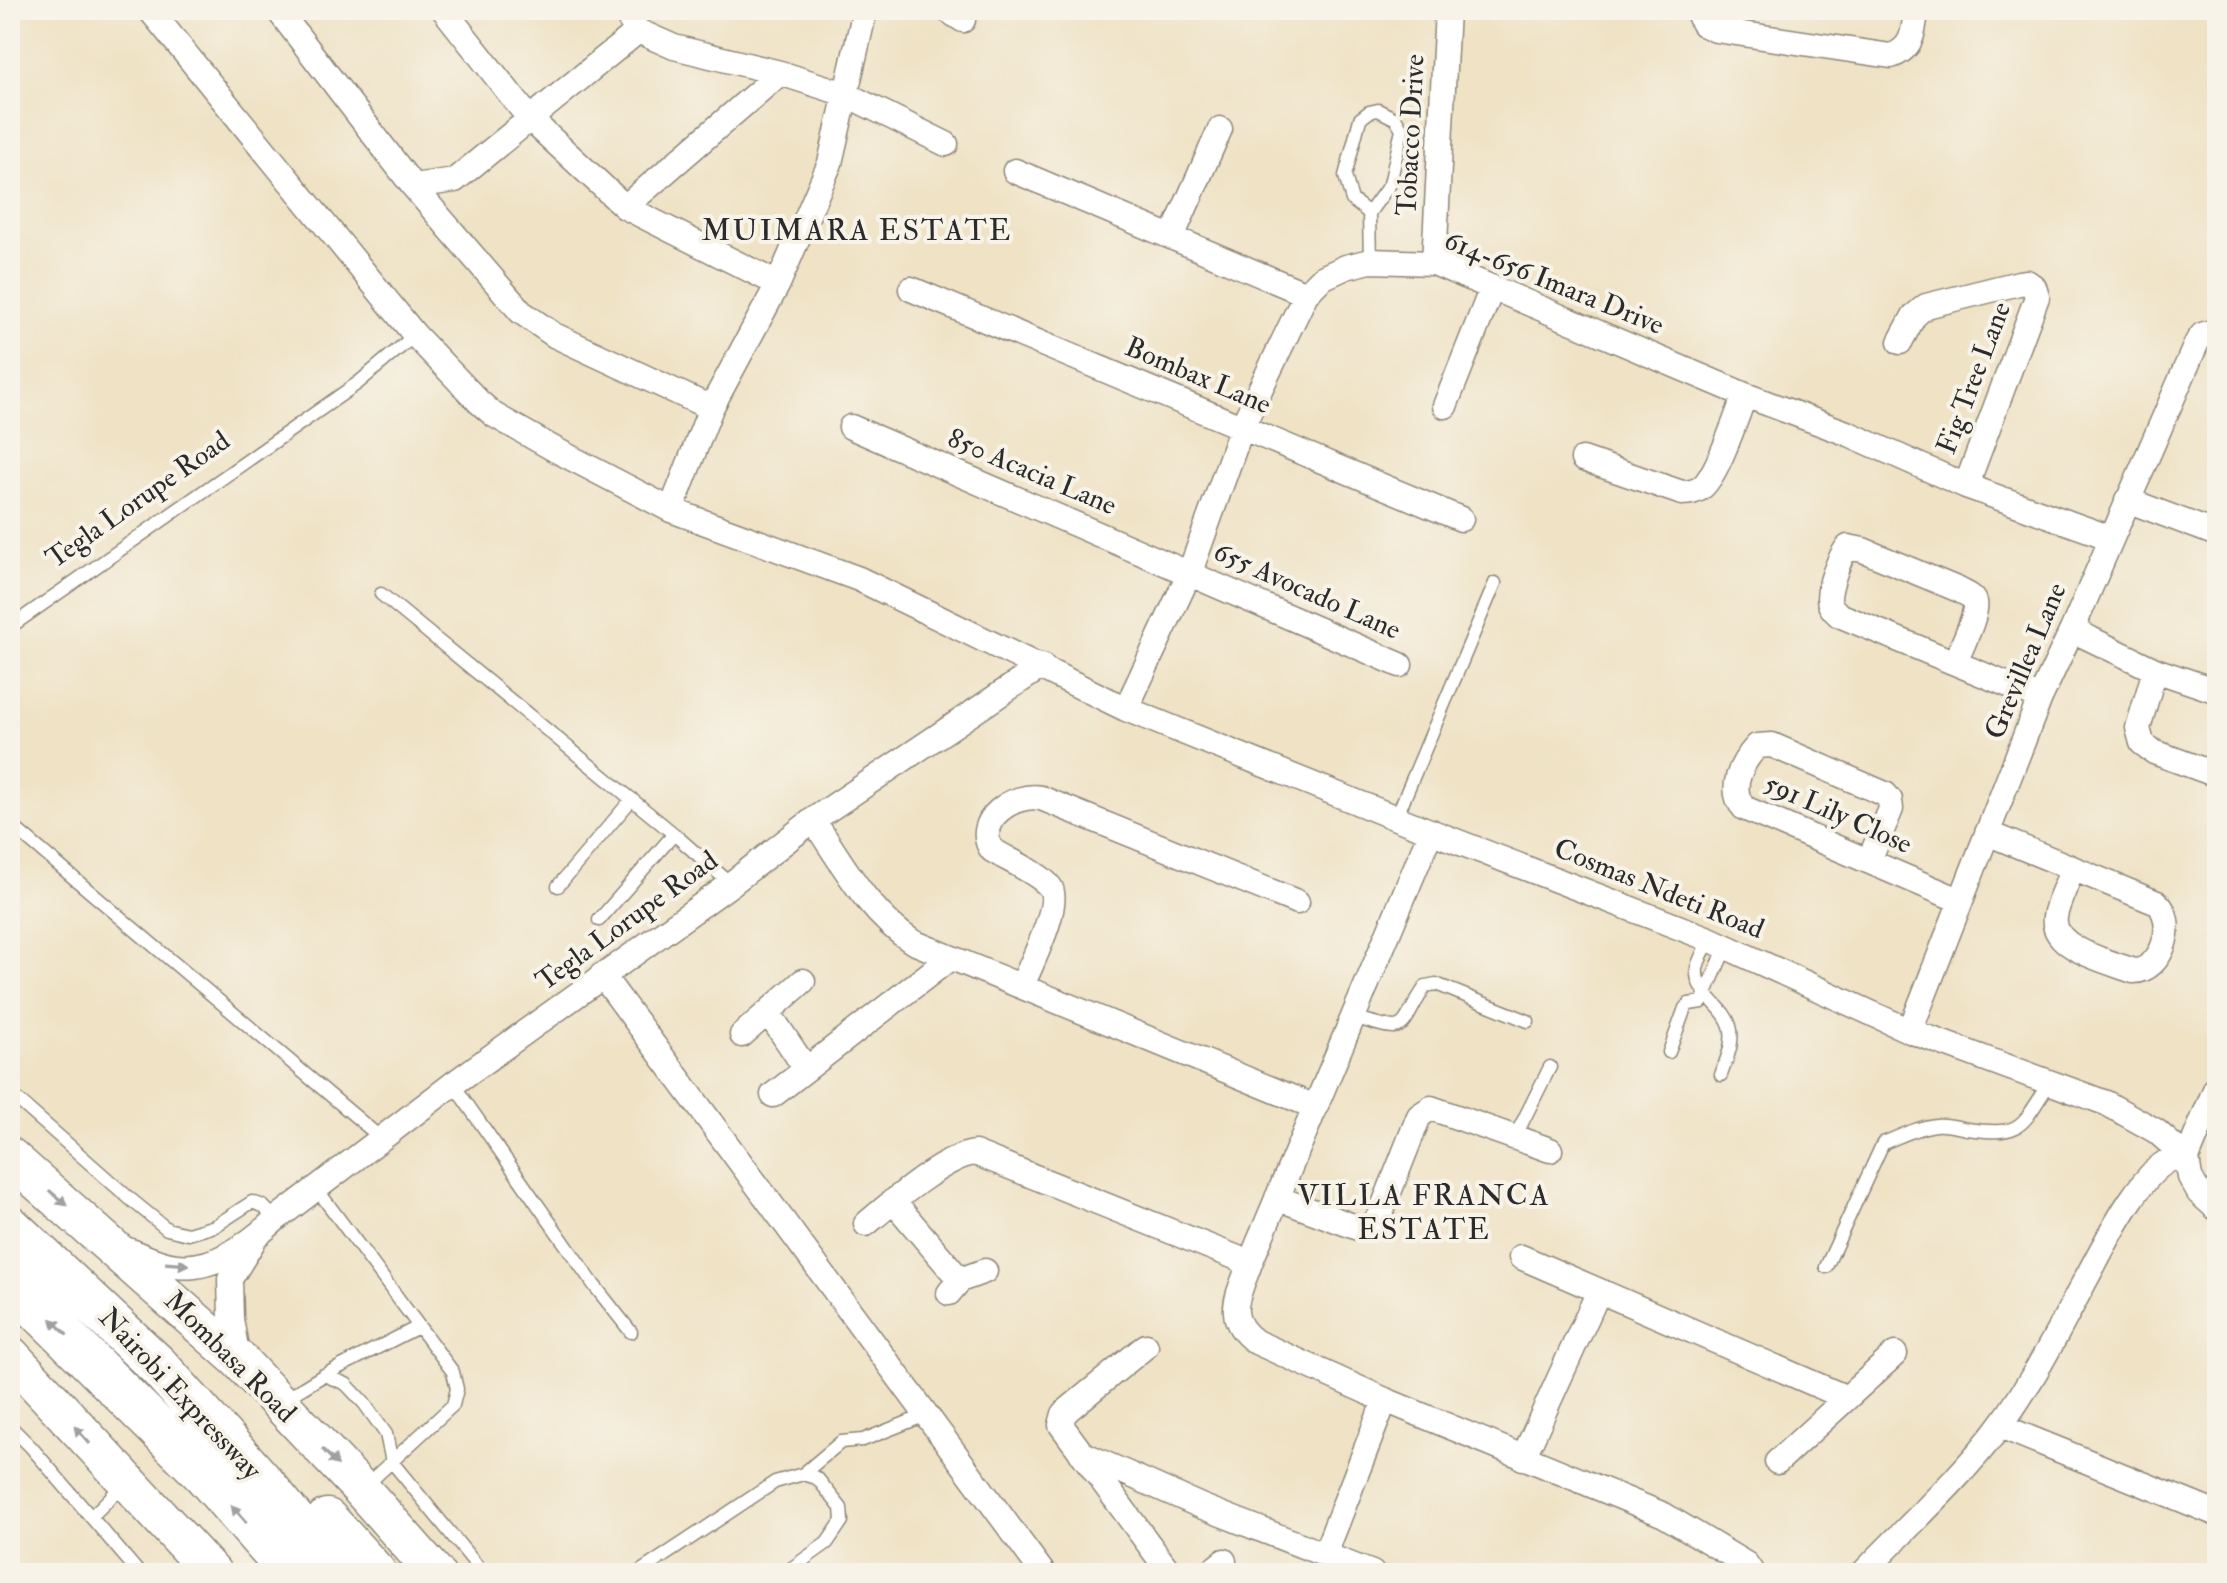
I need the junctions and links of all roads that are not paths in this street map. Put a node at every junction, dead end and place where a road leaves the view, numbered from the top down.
1 (150, 10) edge
2 (278, 10) edge
3 (444, 10) edge
4 (623, 10) edge
5 (865, 10) edge
6 (1447, 10) edge
7 (1697, 10) edge
8 (1916, 10) edge
9 (638, 31) junction
10 (780, 73) junction
11 (845, 94) junction
12 (529, 118) junction
13 (1220, 129) dead end
14 (946, 144) dead end
15 (1015, 171) dead end
16 (413, 186) junction
17 (625, 207) junction
18 (1369, 213) junction
19 (1172, 237) junction
20 (1370, 261) junction
21 (1434, 263) junction
22 (778, 284) junction
23 (1492, 288) junction
24 (911, 289) dead end
25 (1306, 294) junction
26 (2217, 330) edge
27 (415, 335) junction
28 (1905, 335) dead end
29 (1745, 395) junction
30 (1445, 406) dead end
31 (711, 408) junction
32 (851, 427) dead end
33 (1242, 427) junction
34 (1583, 459) dead end
35 (1966, 486) junction
36 (2127, 500) junction
37 (671, 510) junction
38 (1461, 519) dead end
39 (2217, 534) edge
40 (2111, 538) junction
41 (1190, 572) junction
42 (1495, 583) dead end
43 (381, 594) dead end
44 (10, 627) edge
45 (2072, 630) junction
46 (1955, 663) junction
47 (1400, 665) dead end
48 (1042, 666) junction
49 (2155, 670) junction
50 (2217, 691) edge
51 (2040, 698) junction
52 (1126, 709) junction
53 (2217, 775) edge
54 (632, 799) junction
55 (1396, 818) junction
56 (813, 820) junction
57 (10, 824) edge
58 (1431, 831) junction
59 (1987, 833) junction
60 (674, 834) junction
61 (1869, 861) junction
62 (2072, 870) junction
63 (731, 884) junction
64 (558, 886) dead end
65 (1959, 900) junction
66 (1297, 902) dead end
67 (599, 920) dead end
68 (1718, 943) junction
69 (950, 958) junction
70 (602, 975) junction
71 (803, 981) dead end
72 (1022, 986) junction
73 (1706, 995) junction
74 (768, 1012) junction
75 (1354, 1017) junction
76 (1528, 1021) dead end
77 (1910, 1031) junction
78 (742, 1035) dead end
79 (1669, 1052) dead end
80 (1550, 1067) dead end
81 (806, 1069) junction
82 (1721, 1075) dead end
83 (453, 1084) junction
84 (2049, 1084) junction
85 (2217, 1085) edge
86 (10, 1093) edge
87 (773, 1095) dead end
88 (1315, 1107) junction
89 (1515, 1137) junction
90 (382, 1139) junction
91 (1550, 1150) dead end
92 (10, 1157) edge
93 (2187, 1158) junction
94 (316, 1188) junction
95 (1277, 1198) junction
96 (893, 1201) junction
97 (2217, 1209) edge
98 (276, 1219) junction
99 (866, 1224) dead end
100 (10, 1227) edge
101 (257, 1236) junction
102 (105, 1239) junction
103 (1521, 1257) dead end
104 (1250, 1263) junction
105 (1826, 1267) dead end
106 (985, 1271) dead end
107 (10, 1282) edge
108 (1599, 1291) junction
109 (418, 1327) junction
110 (631, 1332) dead end
111 (1146, 1346) dead end
112 (1895, 1354) dead end
113 (10, 1355) edge
114 (238, 1359) junction
115 (158, 1366) junction
116 (324, 1375) junction
117 (1847, 1398) junction
118 (1385, 1400) junction
119 (278, 1403) junction
120 (926, 1415) junction
121 (10, 1426) edge
122 (2000, 1426) junction
123 (1081, 1453) junction
124 (1523, 1458) junction
125 (392, 1462) junction
126 (1777, 1462) dead end
127 (803, 1474) junction
128 (126, 1482) junction
129 (361, 1489) junction
130 (2217, 1514) edge
131 (91, 1517) junction
132 (1325, 1554) junction
133 (139, 1573) edge
134 (212, 1573) edge
135 (291, 1573) edge
136 (337, 1573) edge
137 (375, 1573) edge
138 (435, 1573) edge
139 (483, 1573) edge
140 (638, 1573) edge
141 (785, 1573) edge
142 (1043, 1573) edge
143 (1170, 1573) edge
144 (1372, 1573) edge
145 (1752, 1573) edge
146 (1863, 1573) edge

1 - 27 street, Cosmas Ndeti Road
2 - 16 street
3 - 12 street
4 - 9 street
5 - 11 street
6 - 21 street, Tobacco Drive
7 - 8 street
9 - 10 street
9 - 12 street
10 - 11 street
10 - 17 street
11 - 14 street
11 - 22 street
12 - 16 street
12 - 17 street
13 - 19 street
15 - 19 street
16 - 31 street
17 - 22 street
18 - 18 lane
18 - 20 lane
19 - 25 street
20 - 21 street, 614-656 Imara Drive
20 - 25 street, 614-656 Imara Drive
21 - 23 street, 614-656 Imara Drive
22 - 31 street
23 - 29 street, 614-656 Imara Drive
23 - 30 street
24 - 33 street, Bombax Lane
25 - 33 street, 614-656 Imara Drive
26 - 36 street, Grevillea Lane
27 - 37 street, Cosmas Ndeti Road
27 - 44 lane, Tegla Lorupe Road
28 - 35 street, Fig Tree Lane
29 - 34 street
29 - 35 street, 614-656 Imara Drive
31 - 37 street
32 - 41 street, 850 Acacia Lane
33 - 38 street, Bombax Lane
33 - 41 street, 614-656 Imara Drive
35 - 40 street, 614-656 Imara Drive
36 - 39 street
36 - 40 street, Grevillea Lane
37 - 48 street, Cosmas Ndeti Road
40 - 45 street, Grevillea Lane
41 - 47 street, 655 Avocado Lane
41 - 52 street, 614-656 Imara Drive
42 - 55 lane
43 - 54 lane
45 - 49 street
45 - 51 street, Grevillea Lane
46 - 46 street
46 - 51 street
48 - 52 street, Cosmas Ndeti Road
48 - 56 street, Tegla Lorupe Road
49 - 50 street
49 - 53 street
51 - 59 street, Grevillea Lane
52 - 55 street, Cosmas Ndeti Road
54 - 60 lane
54 - 64 lane
55 - 58 street, Cosmas Ndeti Road
56 - 63 street, Tegla Lorupe Road
56 - 69 street
57 - 90 lane
58 - 68 street, Cosmas Ndeti Road
58 - 75 street
59 - 62 street
59 - 65 street, Grevillea Lane
60 - 63 lane
60 - 67 lane
61 - 61 street, 591 Lily Close
61 - 65 street, 591 Lily Close
62 - 62 street
63 - 70 street, Tegla Lorupe Road
65 - 77 street, Grevillea Lane
66 - 72 street
68 - 73 lane
68 - 73 lane
68 - 77 street, Cosmas Ndeti Road
69 - 72 street
69 - 81 street
70 - 83 street, Tegla Lorupe Road
70 - 120 street
71 - 74 street
72 - 88 street
73 - 79 lane
73 - 82 lane
74 - 78 street
74 - 81 street
75 - 76 lane
75 - 88 street
77 - 84 street, Cosmas Ndeti Road
80 - 89 lane
81 - 87 street
83 - 90 street, Tegla Lorupe Road
83 - 110 lane
84 - 93 street, Cosmas Ndeti Road
84 - 105 lane
85 - 93 street
86 - 98 lane
88 - 95 street
89 - 91 street
89 - 95 street
90 - 94 street, Tegla Lorupe Road
92 -> 102 highway, Mombasa Road
93 - 97 street, Cosmas Ndeti Road
93 - 122 street
94 - 98 street, Tegla Lorupe Road
94 - 109 lane
95 - 104 street
96 - 99 street
96 - 104 street
96 - 106 street
98 - 101 street, Tegla Lorupe Road
100 - 115 highway, Nairobi Expressway
102 -> 101 street, Tegla Lorupe Road
101 - 114 street, Tegla Lorupe Road
102 - 114 highway, Mombasa Road
103 - 108 street
104 - 118 street
135 -> 107 highway, Nairobi Expressway
108 - 117 street
108 - 124 street
109 - 116 lane
109 - 125 lane
111 - 123 street
112 - 117 street
128 -> 113 highway
114 - 119 highway, Mombasa Road
115 - 136 highway, Nairobi Expressway
115 - 137 highway
116 - 119 lane
116 - 125 lane
117 - 126 street
118 - 124 street
118 - 132 street
119 -> 129 highway, Mombasa Road
120 - 127 lane
120 - 142 street
121 - 131 lane
122 - 130 street
122 - 146 street
123 - 132 street
123 - 143 street
124 - 145 street
125 - 129 lane
125 - 139 lane
127 - 140 lane
127 - 141 lane
128 - 131 lane
128 - 134 highway
129 - 138 highway, Mombasa Road
131 - 133 lane
132 - 144 street

